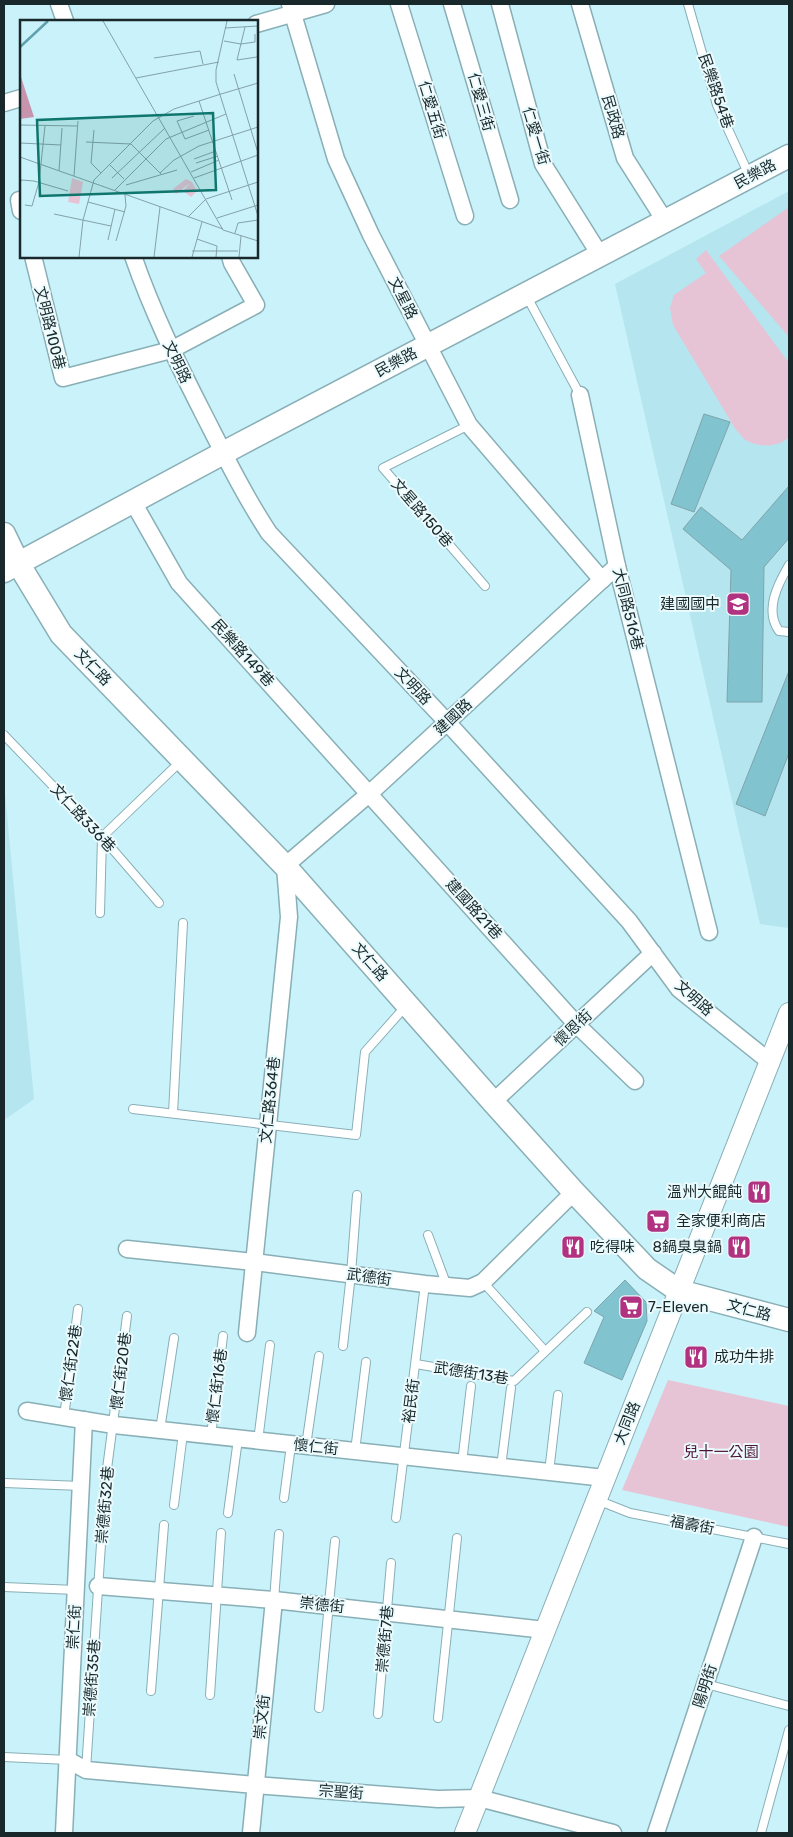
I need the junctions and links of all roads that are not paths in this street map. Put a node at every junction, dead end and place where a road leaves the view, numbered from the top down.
1 (59, 4) edge
2 (326, 4) edge
3 (399, 4) edge
4 (452, 4) edge
5 (500, 4) edge
6 (580, 4) edge
7 (688, 4) edge
8 (291, 8) edge
9 (65, 20) edge
10 (258, 23) edge
11 (20, 98) edge
12 (4, 103) edge
13 (789, 156) edge
14 (750, 176) junction
15 (510, 200) dead end
16 (465, 216) dead end
17 (665, 221) junction
18 (600, 256) junction
19 (33, 258) edge
20 (135, 258) edge
21 (231, 258) edge
22 (526, 294) junction
23 (427, 346) junction
24 (171, 350) junction
25 (580, 395) joint
26 (469, 425) junction
27 (223, 453) junction
28 (133, 502) junction
29 (4, 534) edge
30 (789, 565) edge
31 (617, 566) junction
32 (11, 567) edge
33 (602, 580) junction
34 (485, 586) dead end
35 (789, 632) edge
36 (447, 722) junction
37 (4, 735) edge
38 (183, 760) junction
39 (370, 793) junction
40 (102, 837) junction
41 (285, 866) junction
42 (159, 903) dead end
43 (100, 913) dead end
44 (183, 923) dead end
45 (709, 932) dead end
46 (654, 953) junction
47 (407, 1004) junction
48 (789, 1013) edge
49 (577, 1025) junction
50 (770, 1062) junction
51 (635, 1081) dead end
52 (493, 1102) junction
53 (133, 1109) dead end
54 (173, 1113) junction
55 (268, 1125) junction
56 (574, 1192) junction
57 (357, 1195) dead end
58 (428, 1235) dead end
59 (127, 1249) dead end
60 (254, 1262) junction
61 (352, 1274) junction
62 (483, 1282) junction
63 (425, 1284) junction
64 (447, 1286) junction
65 (680, 1291) junction
66 (78, 1309) dead end
67 (587, 1312) dead end
68 (127, 1316) dead end
69 (789, 1320) edge
70 (247, 1333) dead end
71 (223, 1336) dead end
72 (174, 1338) dead end
73 (270, 1345) dead end
74 (343, 1346) dead end
75 (545, 1351) junction
76 (319, 1356) dead end
77 (366, 1362) dead end
78 (416, 1364) junction
79 (472, 1386) dead end
80 (511, 1388) dead end
81 (558, 1395) dead end
82 (27, 1411) dead end
83 (64, 1417) junction
84 (84, 1420) junction
85 (114, 1425) junction
86 (160, 1430) junction
87 (183, 1433) junction
88 (211, 1436) junction
89 (238, 1439) junction
90 (258, 1441) junction
91 (298, 1445) junction
92 (356, 1451) junction
93 (404, 1456) junction
94 (462, 1463) junction
95 (501, 1467) junction
96 (549, 1472) junction
97 (605, 1478) junction
98 (5, 1482) edge
99 (81, 1486) junction
100 (284, 1498) dead end
101 (597, 1500) junction
102 (174, 1505) dead end
103 (228, 1513) dead end
104 (396, 1518) dead end
105 (164, 1525) dead end
106 (221, 1534) dead end
107 (279, 1534) dead end
108 (457, 1538) dead end
109 (754, 1538) junction
110 (335, 1541) dead end
111 (789, 1544) edge
112 (391, 1564) dead end
113 (85, 1583) junction
114 (4, 1587) edge
115 (159, 1591) junction
116 (217, 1595) junction
117 (274, 1600) junction
118 (329, 1606) junction
119 (387, 1612) junction
120 (449, 1620) junction
121 (545, 1630) junction
122 (706, 1684) junction
123 (151, 1692) dead end
124 (210, 1695) dead end
125 (789, 1706) edge
126 (319, 1708) dead end
127 (378, 1714) dead end
128 (438, 1718) dead end
129 (789, 1730) edge
130 (4, 1757) edge
131 (68, 1760) junction
132 (86, 1770) junction
133 (255, 1785) junction
134 (479, 1798) junction
135 (64, 1833) edge
136 (251, 1833) edge
137 (465, 1833) edge
138 (613, 1833) edge
139 (656, 1833) edge
140 (761, 1833) edge

1 - 9 street
2 - 8 street
3 - 16 street, 仁愛五街
4 - 15 street, 仁愛三街
5 - 18 street, 仁愛一街
6 - 17 street, 民政路
7 - 14 lane, 民樂路54巷
8 - 10 street
8 - 23 street, 文星路
11 - 12 street
13 - 14 main road, 民樂路
14 - 17 main road, 民樂路
17 - 18 main road, 民樂路
18 - 22 main road, 民樂路
19 - 24 street, 文明路100巷
20 - 24 street, 文明路
21 - 24 street
22 - 23 main road, 民樂路
22 - 25 lane, 大同路516巷
23 - 26 street, 文星路
23 - 27 main road, 民樂路
24 - 27 street, 文明路
25 - 31 street, 大同路516巷
26 - 33 street, 文星路
26 - 34 lane, 文星路150巷
27 - 28 main road, 民樂路
27 - 36 street, 文明路
28 - 32 main road, 民樂路
28 - 39 street, 民樂路149巷
29 - 32 main road, 文仁路
30 - 35 lane
31 - 33 street, 建國路
31 - 45 street, 大同路516巷
32 - 38 main road, 文仁路
33 - 36 street, 建國路
36 - 39 street, 建國路
36 - 46 street, 文明路
37 - 40 lane, 文仁路336巷
38 - 40 lane
38 - 41 main road, 文仁路
39 - 41 street, 建國路
39 - 49 street, 建國路21巷
40 - 42 lane, 文仁路336巷
40 - 43 lane
41 - 47 main road, 文仁路
41 - 55 street, 文仁路364巷
44 - 54 lane
46 - 49 street, 懷恩街
46 - 50 street, 文明路
47 - 52 main road, 文仁路
47 - 55 lane
48 - 50 street, 大同路
49 - 51 street, 建國路21巷
49 - 52 street, 懷恩街
50 - 65 street, 大同路
52 - 56 main road, 文仁路
53 - 54 lane
54 - 55 lane
55 - 60 street, 文仁路364巷
56 - 62 street
56 - 65 main road, 文仁路
57 - 61 lane
58 - 64 lane
59 - 60 street, 武德街
60 - 61 street, 武德街
60 - 70 street, 文仁路364巷
61 - 63 street, 武德街
61 - 74 lane
62 - 64 street, 武德街
62 - 75 lane
63 - 64 street, 武德街
63 - 78 lane, 裕民街
65 - 69 main road, 文仁路
65 - 97 street, 大同路
66 - 83 lane, 懷仁街22巷
67 - 75 lane, 武德街13巷
68 - 85 lane, 懷仁街20巷
71 - 88 lane, 懷仁街16巷
72 - 86 lane
73 - 90 lane
75 - 78 lane, 武德街13巷
76 - 91 lane
77 - 92 lane
78 - 93 lane, 裕民街
79 - 94 lane
80 - 95 lane
81 - 96 lane
82 - 83 street, 懷仁街
83 - 84 street, 懷仁街
84 - 85 street, 懷仁街
84 - 99 street, 崇仁街
85 - 86 street, 懷仁街
85 - 113 lane, 崇德街32巷
86 - 87 street, 懷仁街
87 - 88 street, 懷仁街
87 - 102 lane
88 - 89 street, 懷仁街
89 - 90 street, 懷仁街
89 - 103 lane
90 - 91 street, 懷仁街
91 - 92 street, 懷仁街
91 - 100 lane
92 - 93 street, 懷仁街
93 - 94 street, 懷仁街
93 - 104 lane, 裕民街
94 - 95 street, 懷仁街
95 - 96 street, 懷仁街
96 - 97 street, 懷仁街
97 - 101 street, 大同路
98 - 99 lane
99 - 113 street, 崇仁街
101 - 109 lane, 福壽街
101 - 121 street, 大同路
105 - 115 lane
106 - 116 lane
107 - 117 lane
108 - 120 lane
109 - 111 lane, 福壽街
109 - 122 street, 陽明街
110 - 118 lane
112 - 119 lane, 崇德街7巷
113 - 114 lane
113 - 115 street, 崇德街
113 - 131 street, 崇仁街
113 - 132 lane, 崇德街35巷
115 - 116 street, 崇德街
115 - 123 lane
116 - 117 street, 崇德街
116 - 124 lane
117 - 118 street, 崇德街
117 - 133 street, 崇文街
118 - 119 street, 崇德街
118 - 126 lane
119 - 120 street, 崇德街
119 - 127 lane, 崇德街7巷
120 - 121 street, 崇德街
120 - 128 lane
121 - 134 street, 大同路
122 - 125 lane
122 - 139 street, 陽明街
129 - 140 lane
130 - 131 lane
131 - 132 street, 宗聖街
131 - 135 street, 崇仁街
132 - 133 street, 宗聖街
133 - 134 street, 宗聖街
133 - 136 street, 崇文街
134 - 137 street, 大同路
134 - 138 street, 宗聖街

